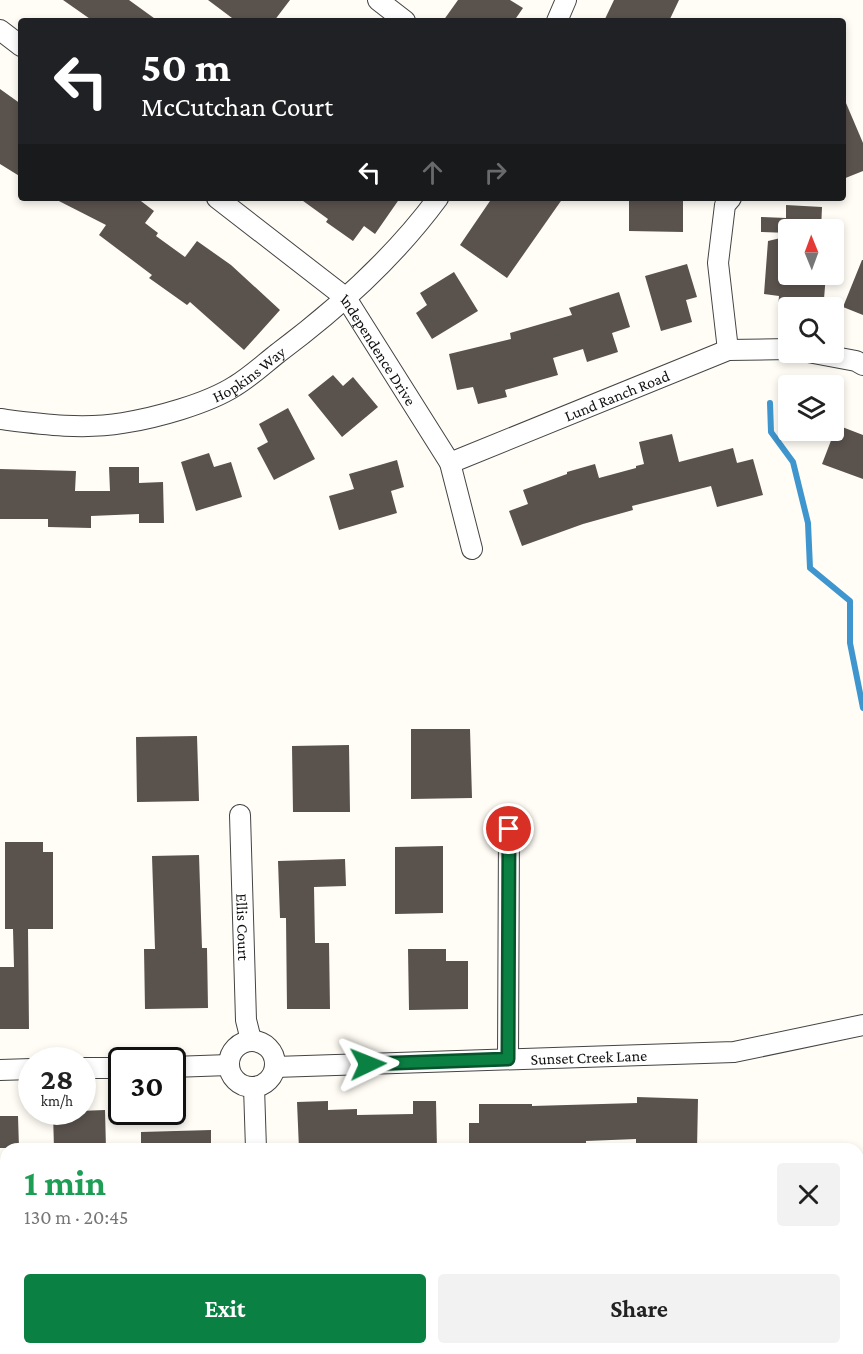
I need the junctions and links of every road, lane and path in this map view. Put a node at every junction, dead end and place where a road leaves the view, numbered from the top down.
1 (378, 0) edge
2 (566, 0) edge
3 (401, 18) edge
4 (558, 18) edge
5 (0, 30) edge
6 (18, 44) edge
7 (221, 201) edge
8 (436, 201) edge
9 (728, 201) edge
10 (346, 298) junction
11 (778, 349) edge
12 (728, 351) junction
13 (844, 359) edge
14 (863, 365) edge
15 (0, 419) edge
16 (450, 463) junction
17 (472, 549) dead end
18 (240, 815) dead end
19 (509, 829) dead end
20 (863, 1025) edge
21 (251, 1040) junction
22 (508, 1059) junction
23 (229, 1065) junction
24 (186, 1067) edge
25 (275, 1067) junction
26 (18, 1069) edge
27 (0, 1070) edge
28 (254, 1087) junction
29 (256, 1143) edge

1 - 3 street
2 - 4 street
5 - 6 street
7 - 10 street, Independence Drive
8 - 10 street, Hopkins Way
9 - 12 street
10 - 15 street, Hopkins Way
10 - 16 street, Independence Drive
11 - 12 street, Lund Ranch Road
12 - 16 street, Lund Ranch Road
13 - 14 street
16 - 17 street, Independence Drive
18 - 21 street, Ellis Court
19 - 22 street
20 - 22 street, Sunset Creek Lane
21 - 23 street
21 - 25 street
22 - 25 street, Sunset Creek Lane
23 - 24 street
23 - 28 street
25 - 28 street
26 - 27 street
28 - 29 street

